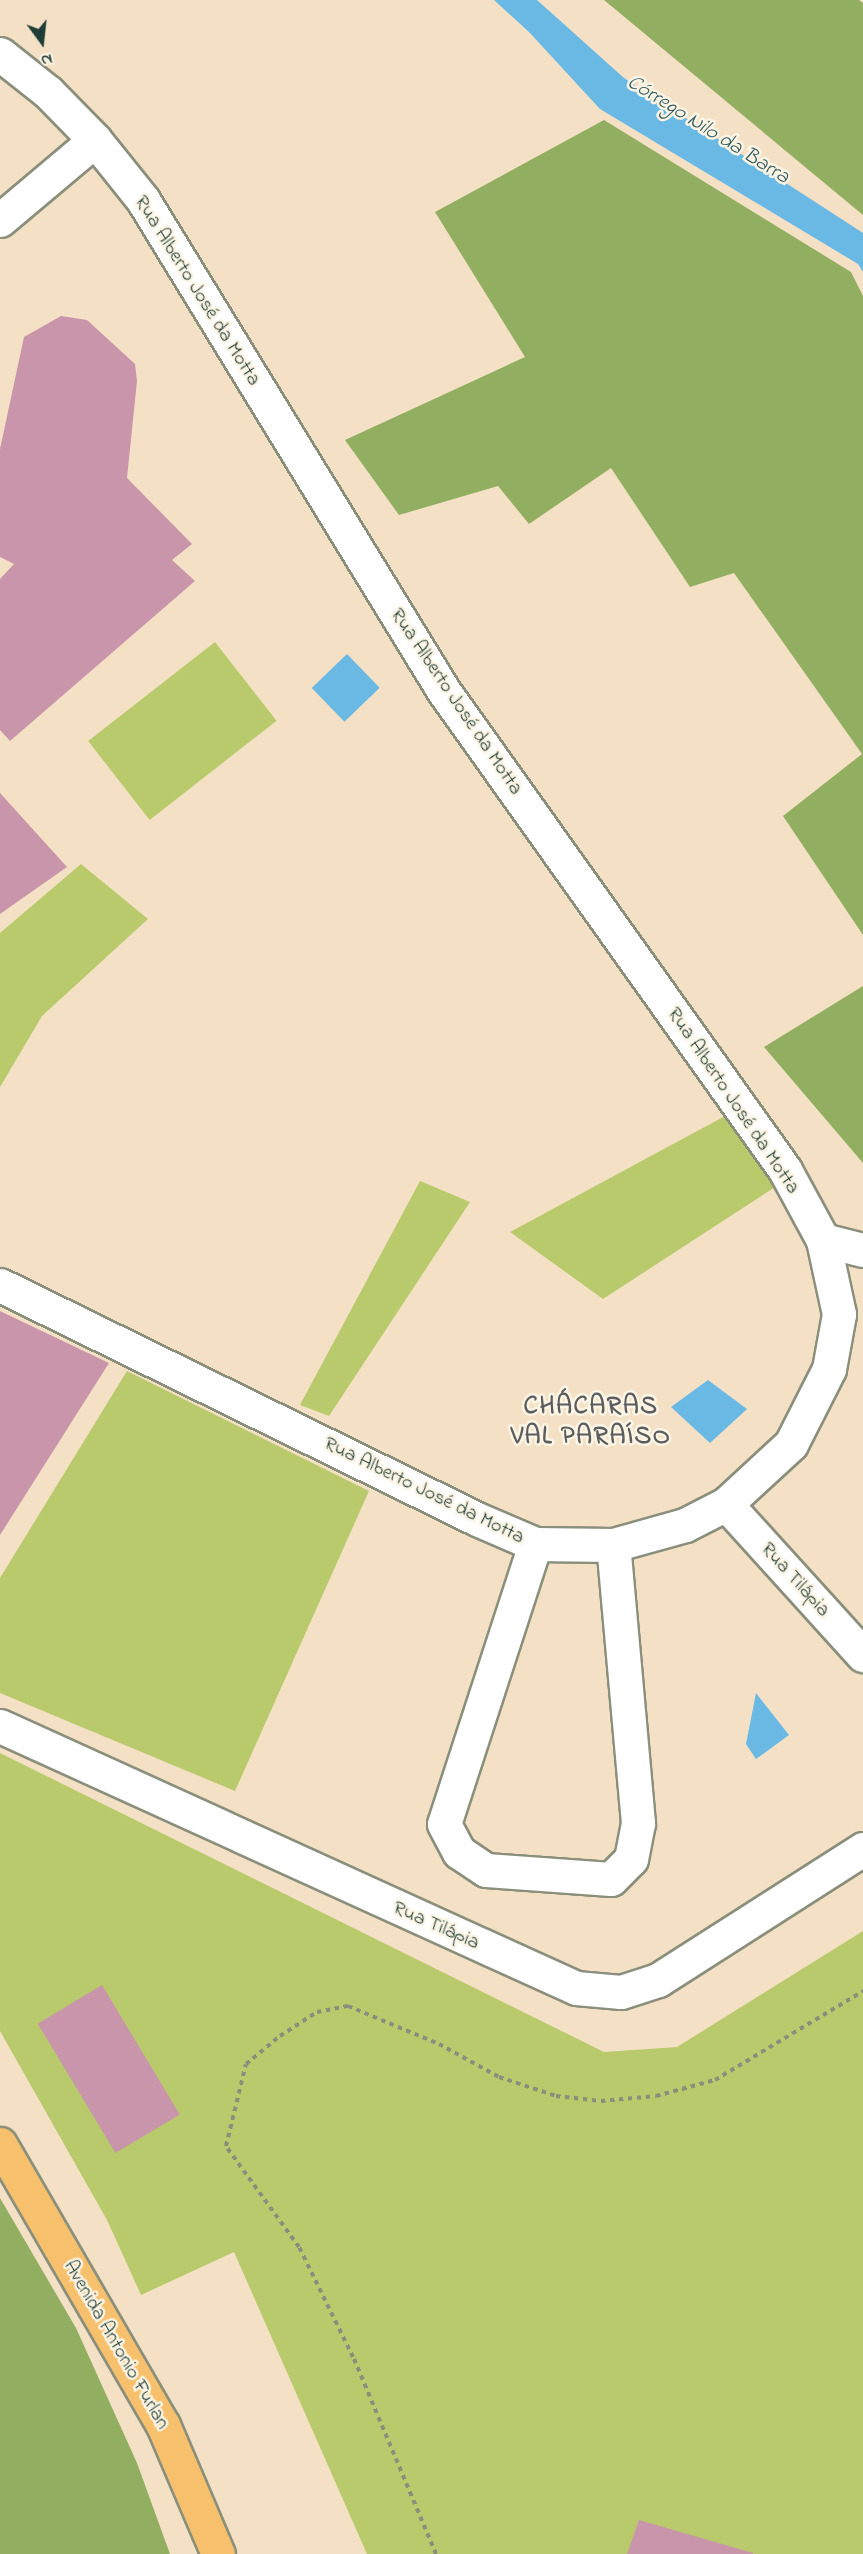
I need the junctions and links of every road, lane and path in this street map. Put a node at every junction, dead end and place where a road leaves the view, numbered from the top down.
1 (0, 54) edge
2 (94, 140) junction
3 (0, 220) edge
4 (823, 1240) junction
5 (863, 1250) edge
6 (0, 1285) edge
7 (726, 1504) junction
8 (535, 1544) junction
9 (613, 1545) junction
10 (863, 1656) edge
11 (0, 1726) edge
12 (863, 1849) edge
13 (863, 1991) edge
14 (0, 2144) edge
15 (218, 2554) edge
16 (436, 2554) edge

1 - 2 street, Rua Alberto José da Motta
2 - 3 street
2 - 4 street, Rua Alberto José da Motta
4 - 5 street
4 - 7 street, Rua Alberto José da Motta
6 - 8 street, Rua Alberto José da Motta
7 - 9 street, Rua Alberto José da Motta
7 - 10 street, Rua Tilápia
8 - 9 street, Rua Alberto José da Motta
8 - 9 street
11 - 12 street, Rua Tilápia
13 - 16 path
14 - 15 main road, Avenida Antonio Furlan

